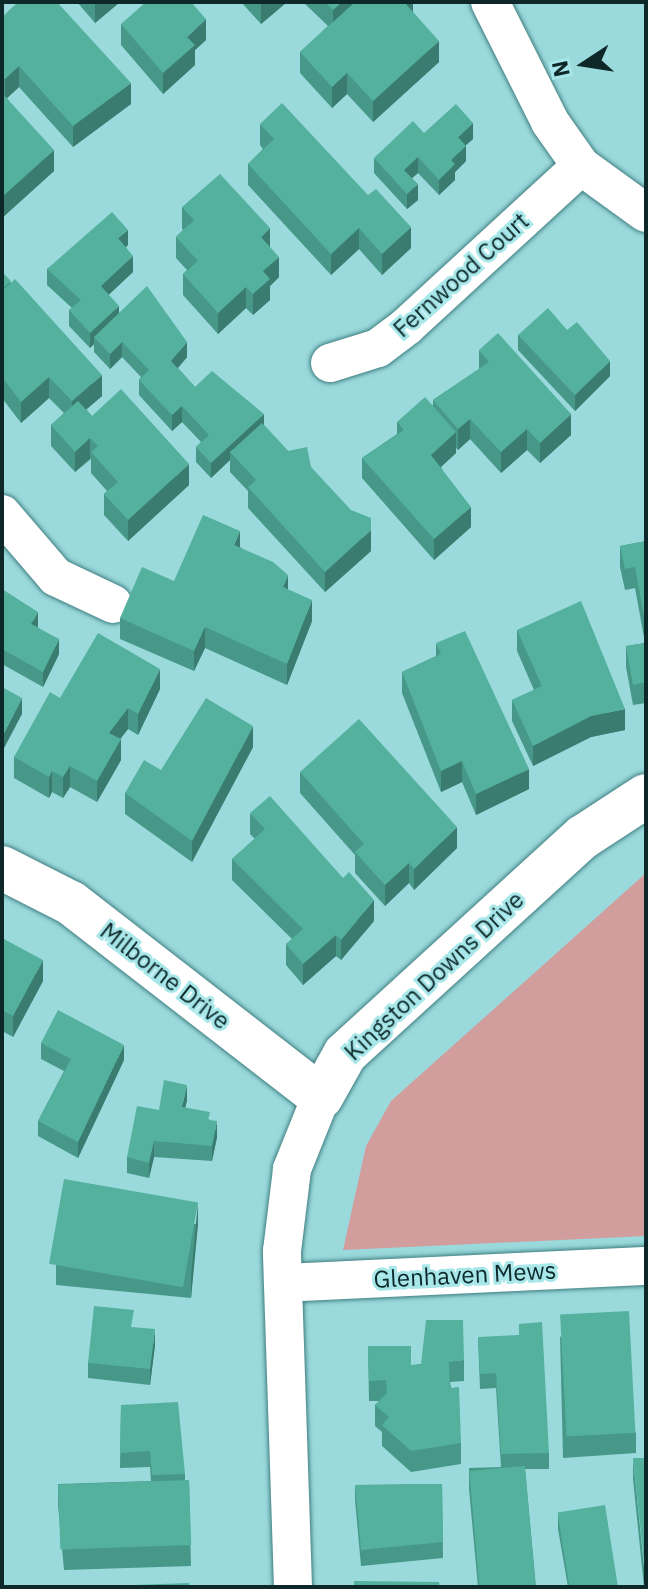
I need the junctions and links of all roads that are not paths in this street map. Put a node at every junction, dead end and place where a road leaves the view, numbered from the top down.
1 (490, 2) edge
2 (581, 166) junction
3 (646, 213) edge
4 (330, 363) dead end
5 (2, 514) edge
6 (113, 604) dead end
7 (646, 796) edge
8 (2, 868) edge
9 (321, 1097) junction
10 (646, 1266) edge
11 (283, 1283) junction
12 (293, 1587) edge

1 - 2 street
2 - 3 street
2 - 4 street, Fernwood Court
5 - 6 street
7 - 9 street, Kingston Downs Drive
8 - 9 street, Milborne Drive
9 - 11 street, Kingston Downs Drive
10 - 11 street, Glenhaven Mews
11 - 12 street, Kingston Downs Drive

